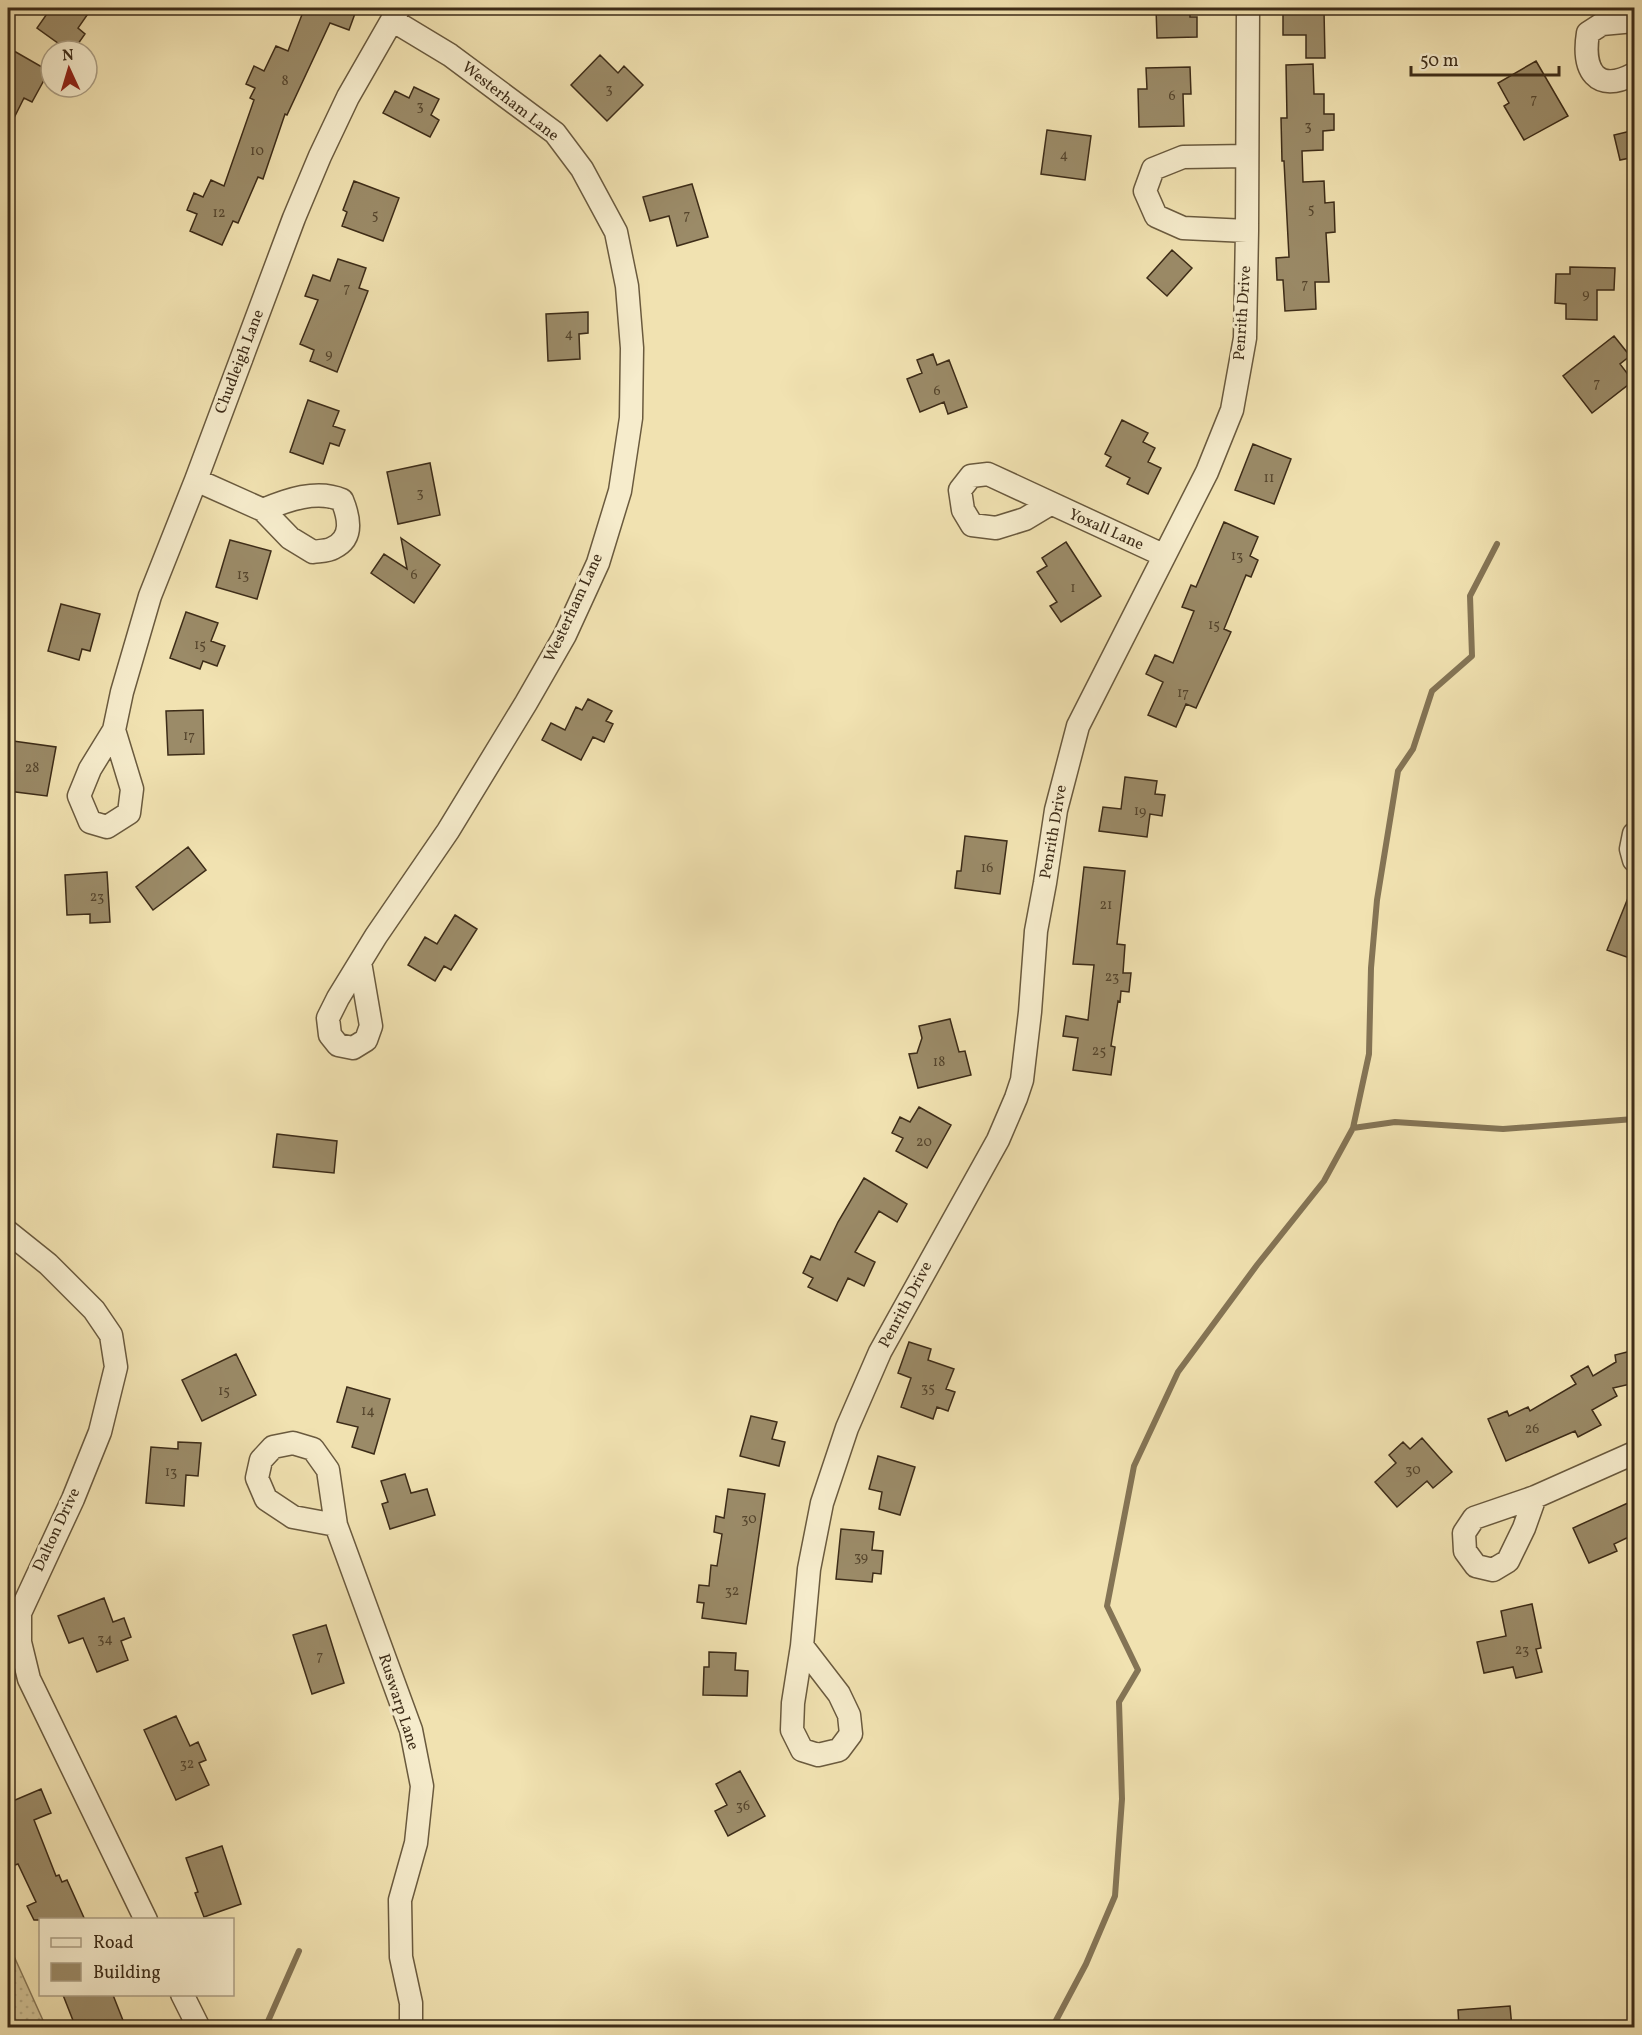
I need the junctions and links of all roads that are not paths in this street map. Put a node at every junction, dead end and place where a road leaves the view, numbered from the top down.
1 (1248, 8) edge
2 (396, 14) edge
3 (1635, 21) edge
4 (1635, 74) edge
5 (1247, 156) junction
6 (1247, 231) junction
7 (196, 480) junction
8 (1050, 504) dead end
9 (263, 510) dead end
10 (1163, 555) junction
11 (114, 730) dead end
12 (1635, 834) edge
13 (1635, 860) edge
14 (360, 962) dead end
15 (8, 1232) edge
16 (1635, 1453) edge
17 (1535, 1497) dead end
18 (336, 1525) dead end
19 (801, 1646) dead end
20 (145, 1918) edge
21 (183, 1996) edge
22 (199, 2028) edge
23 (411, 2028) edge

1 - 5 street, Penrith Drive
2 - 7 street, Chudleigh Lane
2 - 14 street, Westerham Lane
3 - 4 street
5 - 6 street, Penrith Drive
5 - 6 street
6 - 10 street, Penrith Drive
7 - 9 street
7 - 11 street, Chudleigh Lane
8 - 10 street, Yoxall Lane
10 - 19 street, Penrith Drive
12 - 13 street
15 - 20 street, Dalton Drive
16 - 17 street
18 - 23 street, Ruswarp Lane
21 - 22 street

